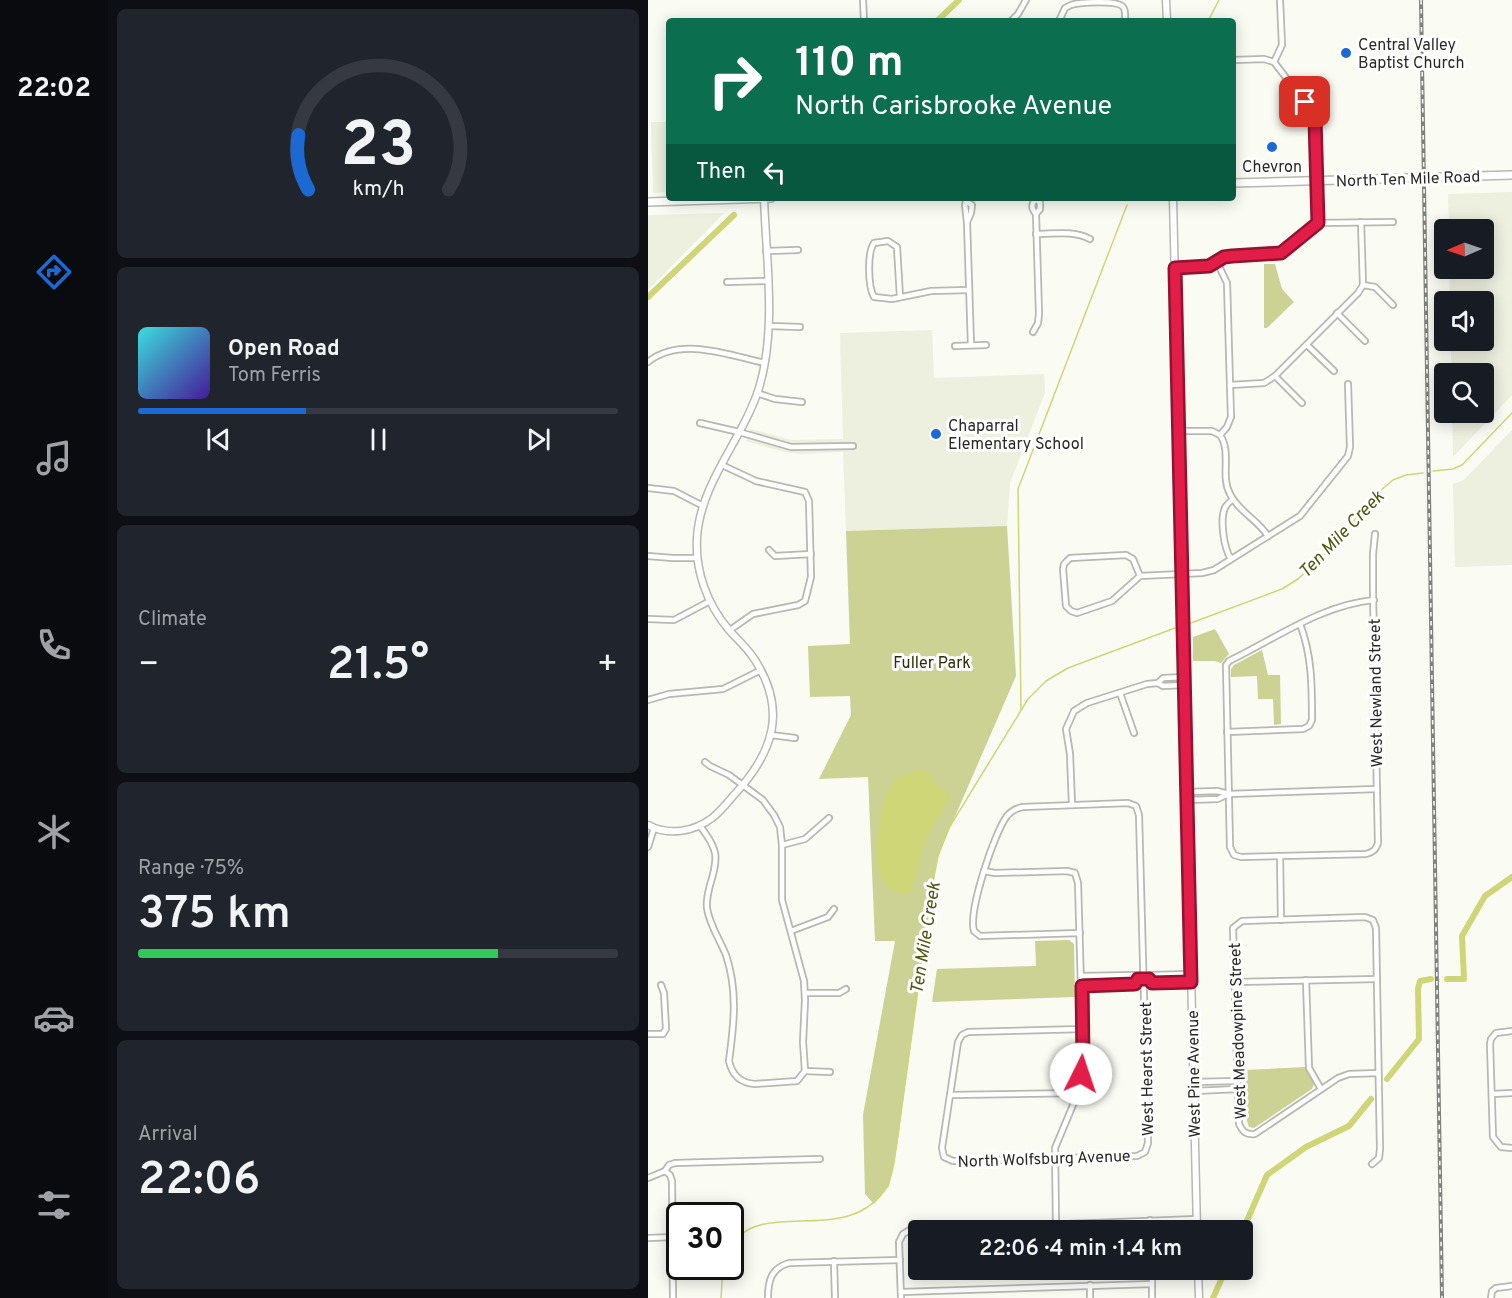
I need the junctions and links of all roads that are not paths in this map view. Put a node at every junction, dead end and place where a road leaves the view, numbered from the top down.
1 (863, 0) edge
2 (1026, 0) edge
3 (1166, 0) edge
4 (1281, 0) edge
5 (864, 18) edge
6 (1014, 18) edge
7 (1060, 18) edge
8 (1125, 18) edge
9 (1167, 18) edge
10 (1236, 60) edge
11 (1274, 62) junction
12 (1512, 175) edge
13 (1317, 180) junction
14 (1236, 183) edge
15 (668, 201) edge
16 (764, 201) edge
17 (967, 201) edge
18 (1034, 201) edge
19 (1173, 201) edge
20 (648, 202) edge
21 (1361, 222) junction
22 (1393, 222) dead end
23 (1318, 223) junction
24 (1036, 234) junction
25 (1090, 239) dead end
26 (798, 250) dead end
27 (766, 251) junction
28 (1217, 262) junction
29 (1175, 268) junction
30 (767, 281) junction
31 (727, 282) dead end
32 (1363, 285) junction
33 (969, 290) junction
34 (900, 297) junction
35 (1393, 305) dead end
36 (1337, 313) junction
37 (769, 326) junction
38 (800, 327) dead end
39 (1033, 332) dead end
40 (1365, 341) dead end
41 (971, 345) junction
42 (986, 345) dead end
43 (1307, 345) junction
44 (955, 346) dead end
45 (650, 361) edge
46 (765, 363) junction
47 (1334, 371) dead end
48 (1275, 376) junction
49 (1348, 384) dead end
50 (1230, 385) junction
51 (757, 393) junction
52 (802, 402) dead end
53 (1302, 403) dead end
54 (700, 423) dead end
55 (1178, 431) junction
56 (739, 432) junction
57 (1220, 435) junction
58 (854, 446) dead end
59 (722, 465) junction
60 (648, 488) edge
61 (1233, 499) junction
62 (703, 506) junction
63 (1375, 534) dead end
64 (1268, 536) junction
65 (769, 550) dead end
66 (811, 554) junction
67 (648, 556) edge
68 (697, 558) junction
69 (1231, 559) junction
70 (1183, 574) junction
71 (1140, 576) junction
72 (1374, 600) junction
73 (710, 601) junction
74 (648, 619) edge
75 (1300, 624) junction
76 (730, 630) junction
77 (761, 670) junction
78 (1184, 677) junction
79 (1158, 683) junction
80 (1184, 686) junction
81 (1120, 693) junction
82 (648, 700) edge
83 (1227, 732) junction
84 (1134, 733) dead end
85 (771, 735) junction
86 (795, 738) dead end
87 (705, 762) dead end
88 (743, 785) junction
89 (1377, 789) junction
90 (1186, 792) junction
91 (1229, 794) junction
92 (1187, 800) junction
93 (1072, 805) junction
94 (829, 818) dead end
95 (700, 826) junction
96 (651, 827) edge
97 (782, 845) junction
98 (648, 847) edge
99 (1280, 856) junction
100 (984, 871) junction
101 (834, 909) dead end
102 (1281, 920) junction
103 (790, 931) junction
104 (1080, 933) junction
105 (1191, 974) junction
106 (1081, 976) junction
107 (1144, 979) junction
108 (1377, 979) junction
109 (1306, 980) junction
110 (1191, 982) junction
111 (1235, 982) junction
112 (661, 985) dead end
113 (1082, 986) junction
114 (846, 989) dead end
115 (805, 993) junction
116 (1083, 1029) junction
117 (1512, 1031) edge
118 (648, 1034) edge
119 (805, 1071) junction
120 (830, 1072) dead end
121 (1378, 1073) junction
122 (1237, 1081) junction
123 (1194, 1082) junction
124 (1238, 1089) junction
125 (1322, 1089) junction
126 (1194, 1091) junction
127 (1078, 1093) junction
128 (1512, 1093) edge
129 (1492, 1094) junction
130 (950, 1095) junction
131 (1512, 1148) edge
132 (1145, 1152) joint
133 (1055, 1158) junction
134 (820, 1159) dead end
135 (1372, 1164) dead end
136 (665, 1171) junction
137 (648, 1178) edge
138 (672, 1202) edge
139 (1197, 1219) joint
140 (1056, 1220) edge
141 (1150, 1220) edge
142 (908, 1231) edge
143 (666, 1237) edge
144 (648, 1238) edge
145 (900, 1260) junction
146 (834, 1262) junction
147 (673, 1280) edge
148 (1152, 1280) edge
149 (1198, 1280) edge
150 (1152, 1284) junction
151 (1089, 1285) junction
152 (1512, 1286) edge
153 (964, 1290) junction
154 (901, 1295) edge
155 (964, 1297) edge
156 (673, 1298) edge
157 (768, 1298) edge
158 (835, 1298) edge
159 (1090, 1298) edge
160 (1152, 1298) edge
161 (1199, 1298) edge
162 (1491, 1298) edge

1 - 5 street
2 - 6 street
3 - 9 street
4 - 11 street
7 - 8 street
10 - 11 street
11 - 13 street
12 - 13 main road, North Ten Mile Road
13 - 14 main road, North Ten Mile Road
13 - 23 street
15 - 20 main road
16 - 27 street
17 - 33 street
18 - 24 street
19 - 29 street, West Pine Avenue
21 - 22 street
21 - 23 street
21 - 32 street
23 - 28 street
24 - 25 street
24 - 39 street
26 - 27 street
27 - 30 street
28 - 29 street
28 - 50 street
29 - 55 street, West Pine Avenue
30 - 31 street
30 - 37 street
32 - 35 street
32 - 36 street
33 - 34 street
33 - 41 street
34 - 34 street
36 - 40 street
36 - 43 street
37 - 38 street
37 - 46 street
41 - 42 street
41 - 44 street
43 - 47 street
43 - 48 street
45 - 46 street
46 - 51 street
48 - 50 street
48 - 53 street
49 - 64 street
50 - 57 street
51 - 52 street
51 - 56 street
54 - 56 street
55 - 57 street
55 - 70 street, West Pine Avenue
56 - 58 street
56 - 59 street
57 - 61 street
59 - 62 street
59 - 66 street
60 - 62 street
61 - 64 street
61 - 69 street
62 - 68 street
63 - 72 street, West Newland Street
64 - 69 street
65 - 66 street
66 - 76 street
67 - 68 street
68 - 73 street
69 - 70 street
70 - 71 street
70 - 78 street, West Pine Avenue
71 - 71 street
72 - 75 street
72 - 89 street, West Newland Street
73 - 74 street
73 - 76 street
75 - 83 street
75 - 83 street
76 - 77 street
77 - 82 street
77 - 85 street
78 - 79 street
78 - 80 street, West Pine Avenue
79 - 80 street
79 - 81 street
80 - 90 street, West Pine Avenue
81 - 84 street
81 - 93 street
83 - 91 street
85 - 86 street
85 - 88 street
87 - 88 street
88 - 95 street
88 - 97 street
89 - 91 street
89 - 99 street, West Newland Street
90 - 91 street
90 - 92 street, West Pine Avenue
91 - 92 street
91 - 99 street
92 - 105 street, West Pine Avenue
93 - 100 street
93 - 107 street, West Hearst Street
94 - 97 street
95 - 96 street
95 - 119 street
96 - 98 street
97 - 103 street
99 - 102 street
100 - 104 street
100 - 104 street
101 - 103 street
102 - 108 street
102 - 111 street, West Meadowpine Street
103 - 115 street
104 - 106 street
105 - 107 street
105 - 110 street, West Pine Avenue
106 - 107 street
106 - 113 street
107 - 110 street
107 - 113 street
107 - 132 street, West Hearst Street
108 - 109 street
108 - 121 street
109 - 111 street
109 - 125 street
110 - 123 street, West Pine Avenue
111 - 122 street, West Meadowpine Street
112 - 118 street
113 - 116 street
114 - 115 street
115 - 119 street
116 - 127 street
116 - 130 street
117 - 129 street
119 - 120 street
121 - 125 street
121 - 135 street
122 - 123 street
122 - 124 street, West Meadowpine Street
123 - 126 street, West Pine Avenue
124 - 125 street, West Meadowpine Street
124 - 126 street
126 - 139 street, West Pine Avenue
127 - 130 street
127 - 133 street
128 - 129 street
129 - 131 street
130 - 133 street, North Wolfsburg Avenue
132 - 133 street, North Wolfsburg Avenue
133 - 140 street
134 - 136 street
136 - 137 street
136 - 138 street
139 - 141 street
142 - 145 street
143 - 144 street
145 - 146 street
145 - 154 street
146 - 157 street
146 - 158 street
147 - 156 street
148 - 150 street
149 - 161 street
150 - 151 street
150 - 160 street
151 - 153 street
151 - 159 street
152 - 162 street
153 - 154 street
153 - 155 street

